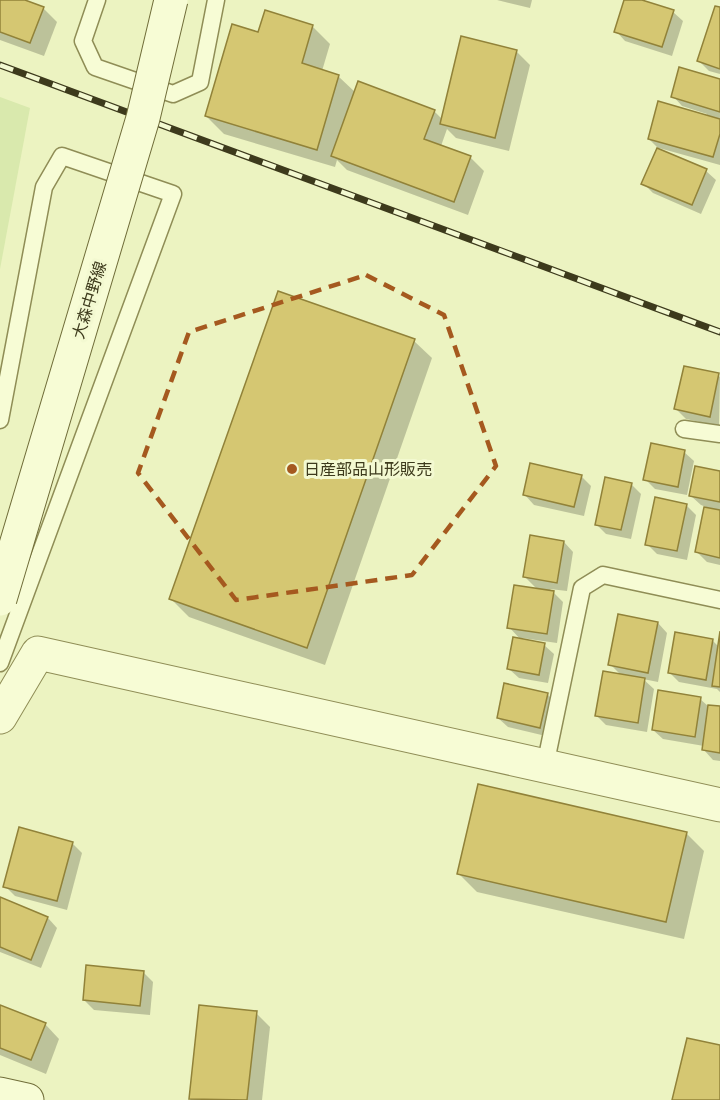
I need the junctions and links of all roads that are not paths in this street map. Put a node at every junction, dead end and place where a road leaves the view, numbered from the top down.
1 (97, 0) edge
2 (171, 0) edge
3 (216, 0) edge
4 (0, 420) edge
5 (684, 429) dead end
6 (720, 434) edge
7 (0, 599) edge
8 (720, 600) edge
9 (0, 663) edge
10 (0, 717) edge
11 (545, 766) junction
12 (720, 805) edge
13 (0, 1094) edge
14 (27, 1100) edge

1 - 3 lane
2 - 7 street, 大森中野線, bridge
4 - 9 lane
5 - 6 lane
8 - 11 lane
10 - 11 street
11 - 12 street
13 - 14 street

